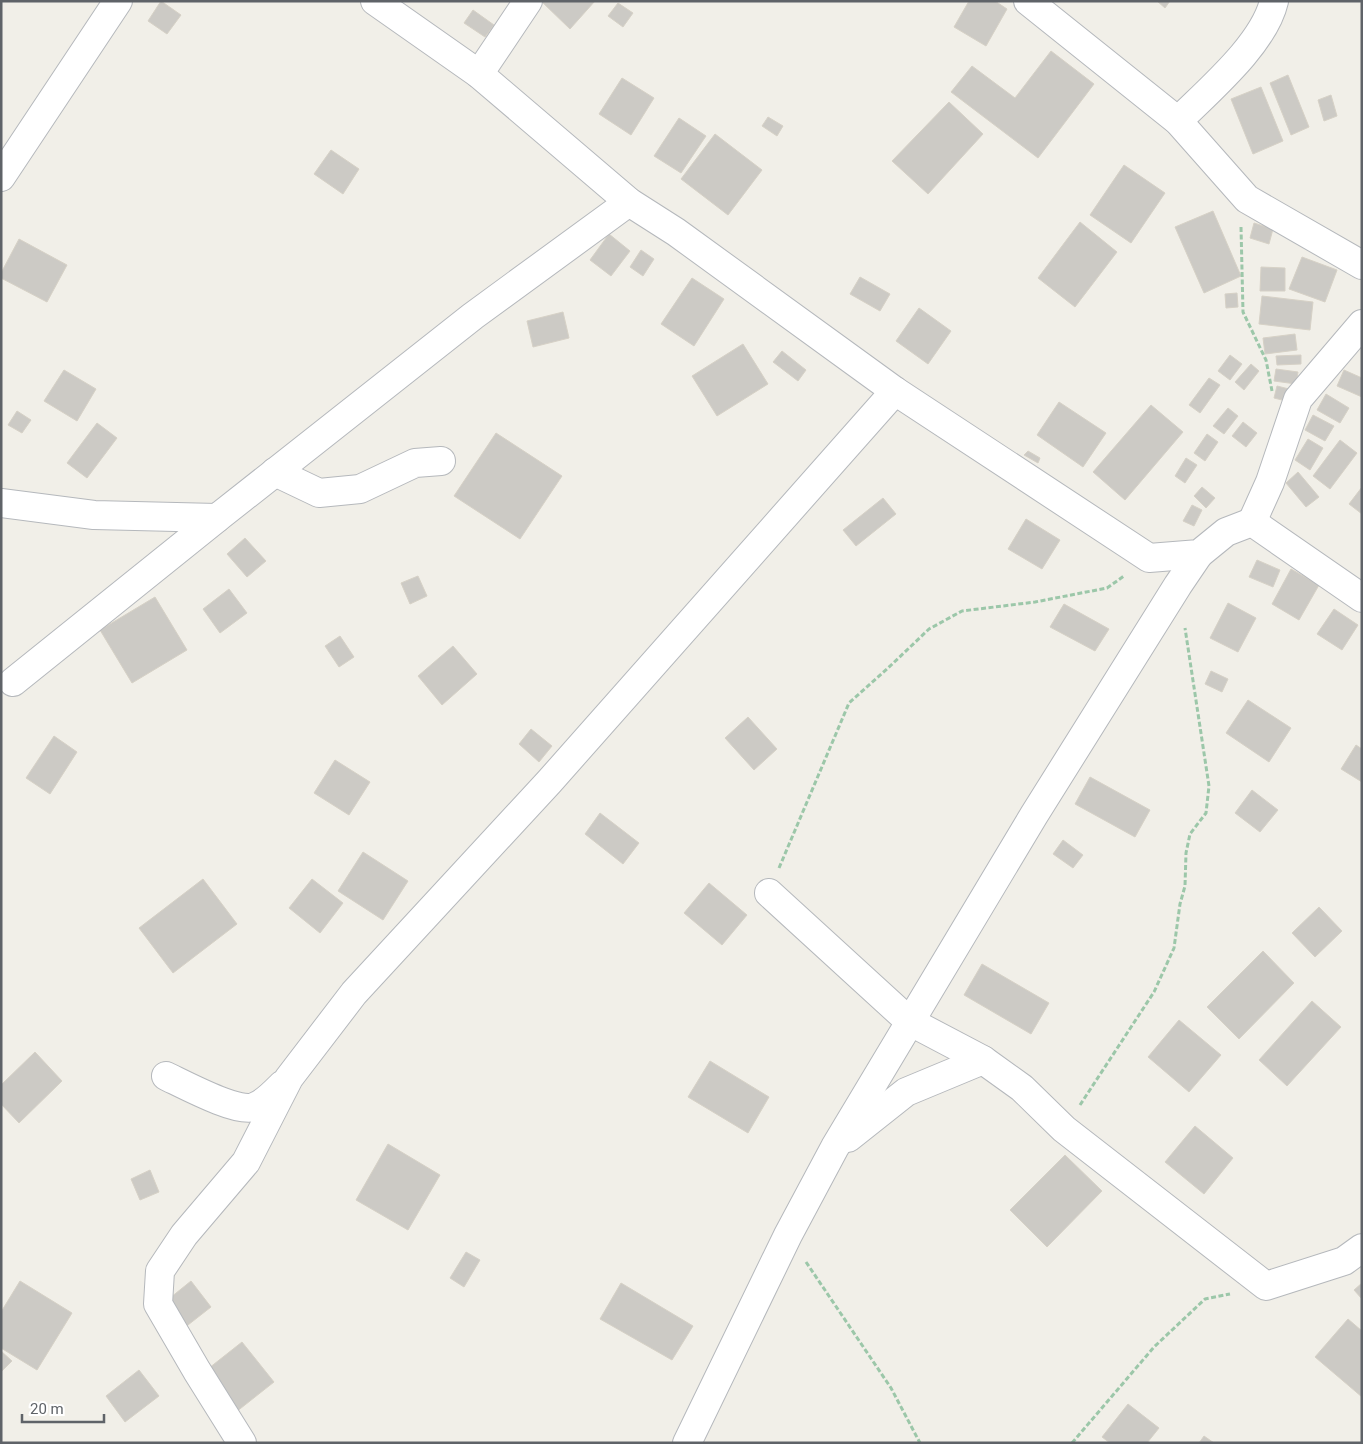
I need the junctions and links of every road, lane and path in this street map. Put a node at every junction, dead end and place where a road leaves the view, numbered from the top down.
1 (118, 1) edge
2 (375, 1) edge
3 (528, 1) edge
4 (1028, 1) edge
5 (1274, 1) edge
6 (479, 74) junction
7 (1178, 121) junction
8 (1, 176) edge
9 (628, 202) junction
10 (1239, 218) dead end
11 (1362, 265) edge
12 (1362, 324) edge
13 (895, 391) junction
14 (1274, 399) dead end
15 (442, 461) dead end
16 (275, 472) junction
17 (1, 503) edge
18 (217, 518) junction
19 (1252, 522) junction
20 (1199, 554) junction
21 (1150, 558) junction
22 (1178, 585) junction
23 (1362, 598) edge
24 (13, 682) dead end
25 (769, 893) joint
26 (909, 1021) junction
27 (983, 1060) junction
28 (166, 1076) dead end
29 (289, 1078) junction
30 (1064, 1129) junction
31 (835, 1147) junction
32 (788, 1235) junction
33 (1362, 1248) edge
34 (1266, 1286) junction
35 (242, 1443) edge
36 (687, 1443) edge
37 (920, 1443) edge
38 (1072, 1443) edge

1 - 8 street
2 - 6 street
3 - 6 street
4 - 7 street
5 - 7 street
6 - 9 street
7 - 11 street
9 - 13 street
9 - 16 street
10 - 14 path
12 - 19 street
13 - 21 street
13 - 29 street
15 - 16 street
16 - 18 street
17 - 18 street
18 - 24 street
19 - 20 street
19 - 23 street
20 - 21 street
20 - 22 street
21 - 25 path
22 - 26 street
22 - 30 path
25 - 26 street
26 - 27 street
26 - 31 street
27 - 30 street
27 - 31 street
28 - 29 street
29 - 35 street
30 - 34 street
31 - 32 street
32 - 36 street
32 - 37 path
33 - 34 street
34 - 38 path

